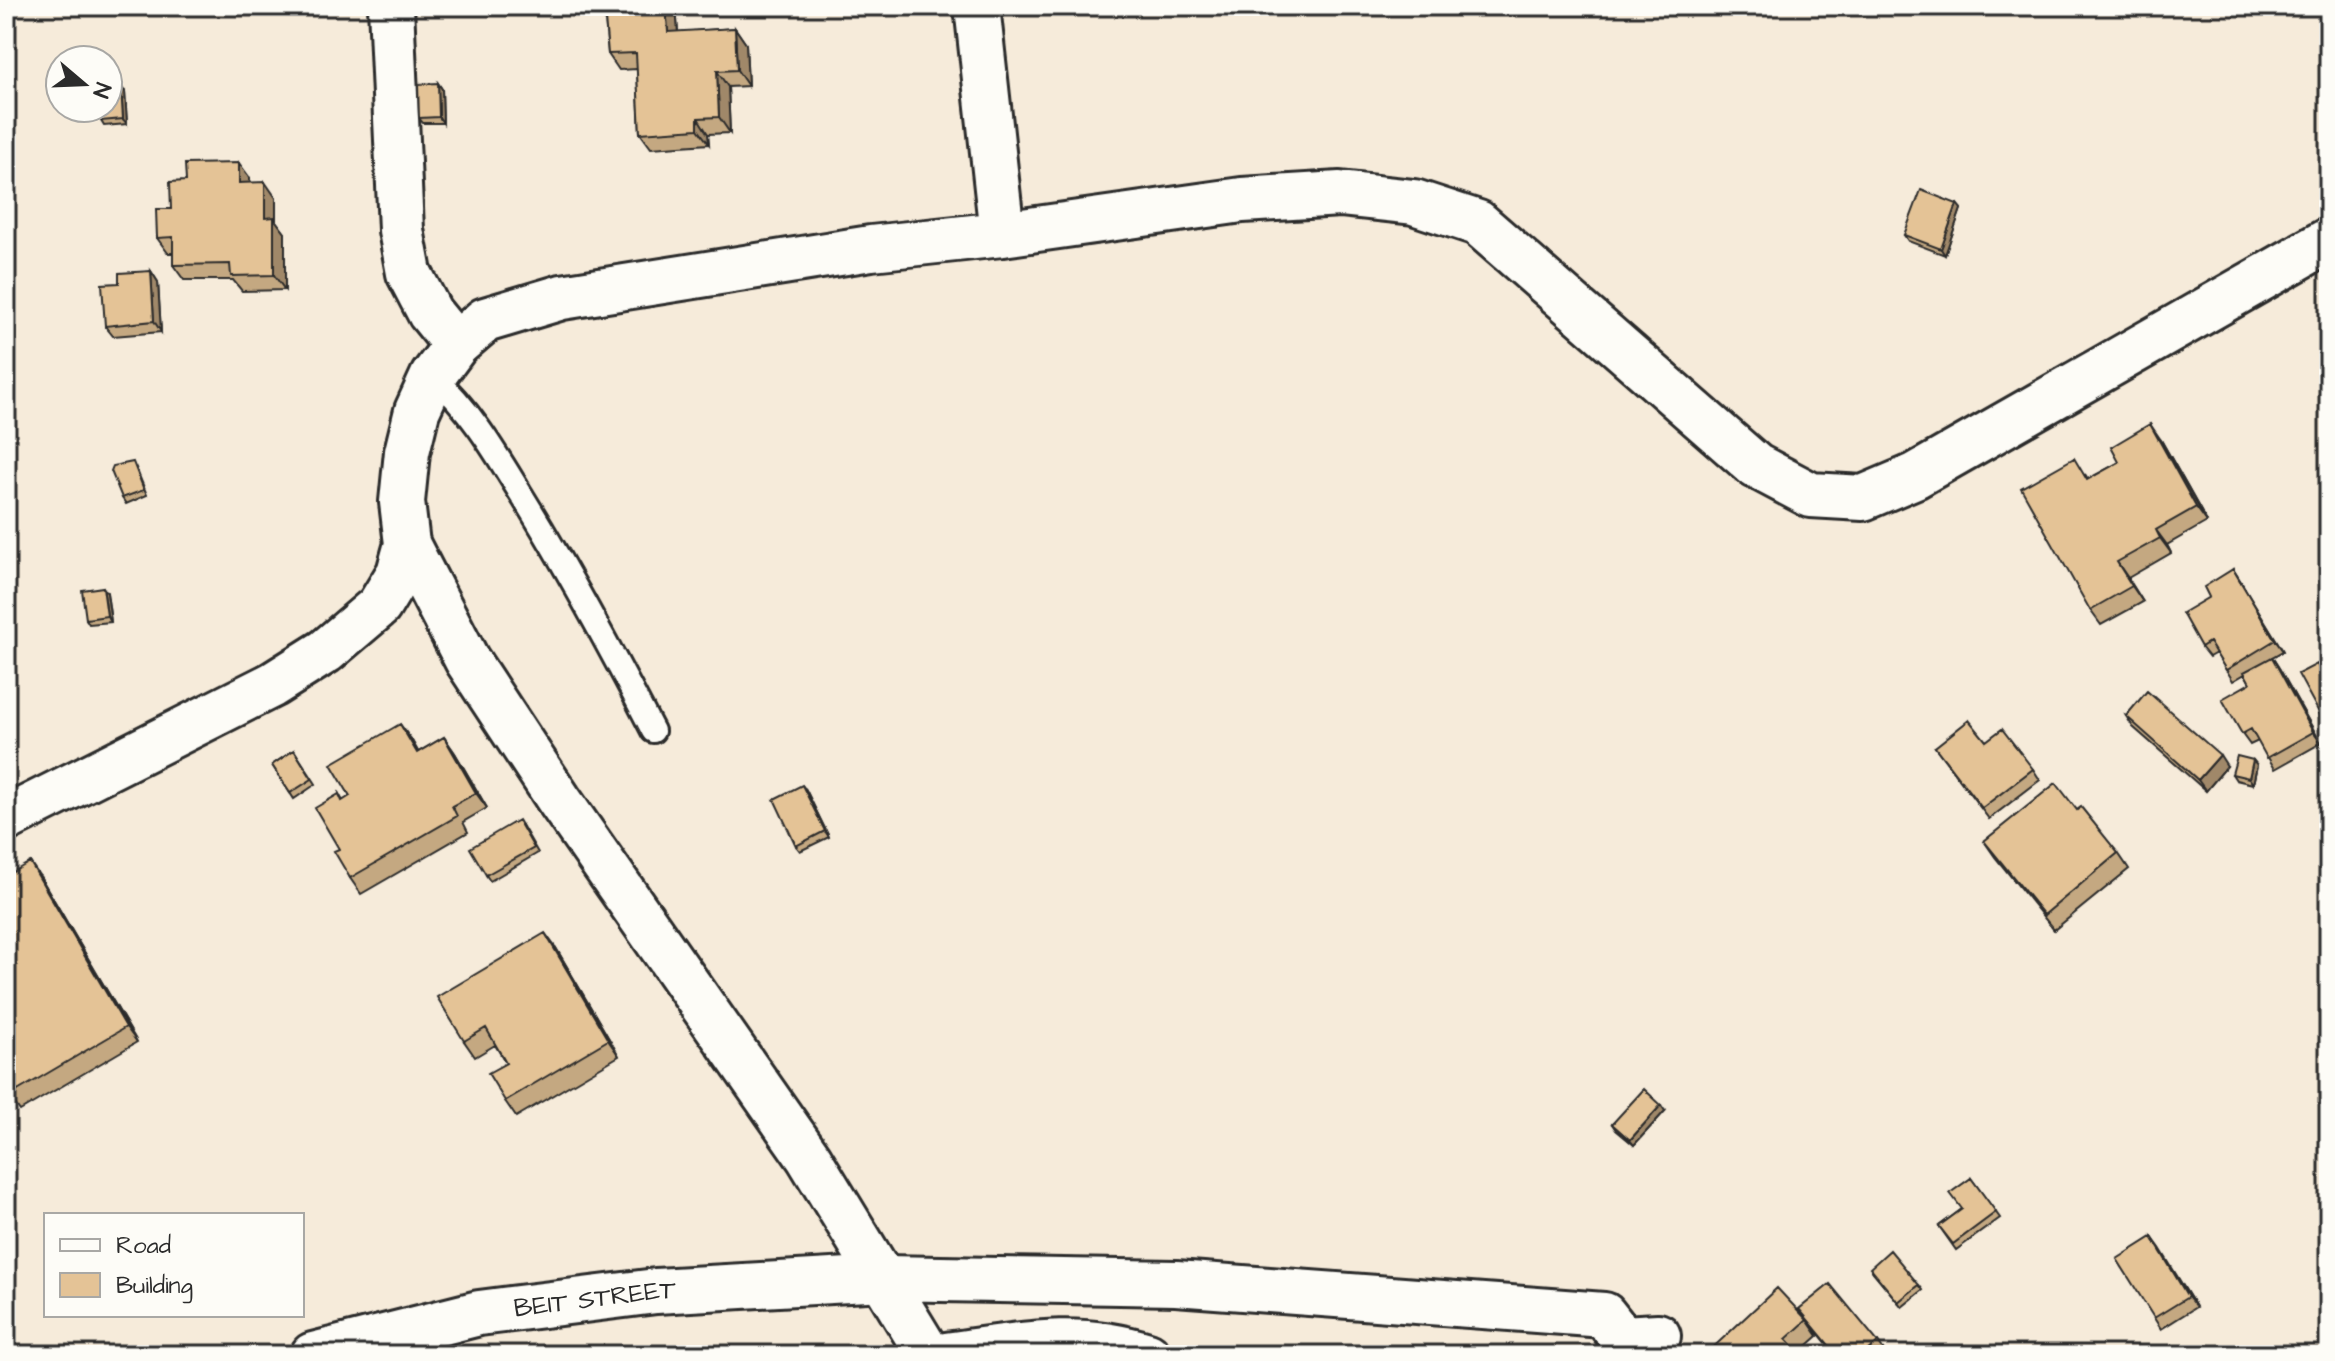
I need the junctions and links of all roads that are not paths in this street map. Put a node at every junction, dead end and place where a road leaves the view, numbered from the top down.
1 (391, 6) edge
2 (977, 6) edge
3 (1002, 234) junction
4 (2329, 240) edge
5 (445, 360) junction
6 (407, 544) junction
7 (653, 731) dead end
8 (6, 819) edge
9 (884, 1278) junction
10 (1658, 1336) dead end
11 (313, 1355) edge
12 (929, 1355) edge
13 (946, 1355) edge
14 (1148, 1355) edge

1 - 5 street
2 - 3 street
3 - 4 street
3 - 5 street
5 - 6 street
5 - 7 lane
6 - 8 street
6 - 9 street
9 - 10 street, BEIT STREET
9 - 11 street, BEIT STREET
9 - 12 street
13 - 14 street

